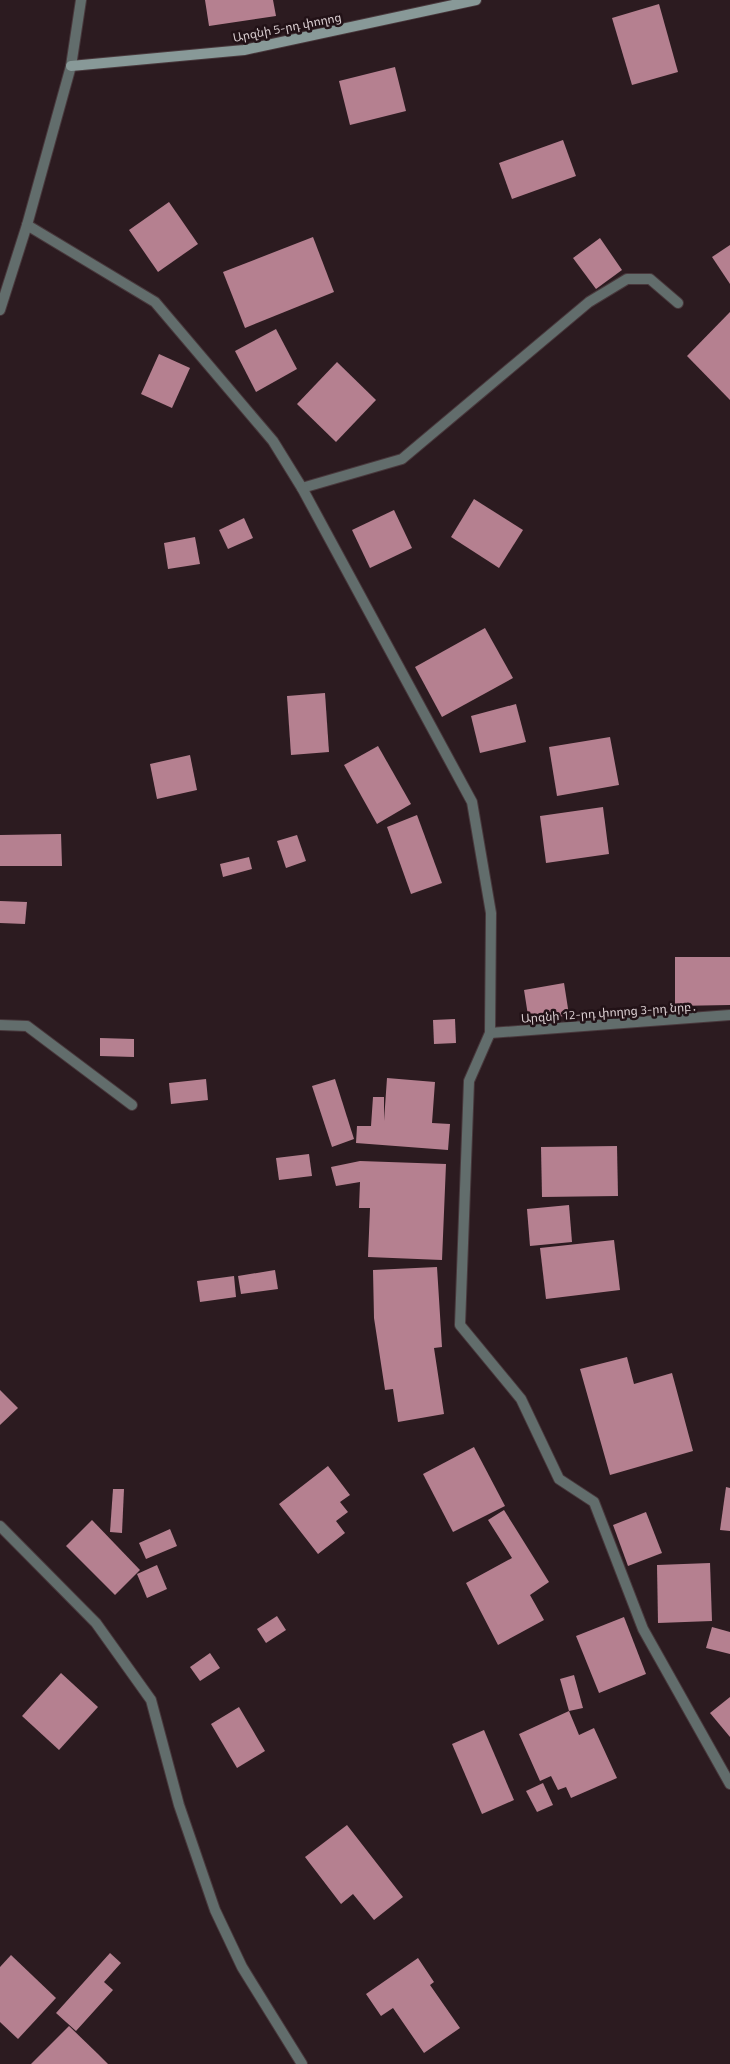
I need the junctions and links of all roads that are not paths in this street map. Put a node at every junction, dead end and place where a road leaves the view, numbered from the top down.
1 (81, 0) edge
2 (476, 0) edge
3 (71, 66) junction
4 (28, 225) junction
5 (678, 303) dead end
6 (0, 310) edge
7 (302, 488) junction
8 (730, 1016) edge
9 (0, 1025) edge
10 (490, 1033) junction
11 (132, 1106) dead end
12 (0, 1526) edge
13 (730, 1784) edge
14 (302, 2064) edge

1 - 3 street
2 - 3 street, Արզնի 5-րդ փողոց
3 - 4 street
4 - 6 street
4 - 7 street
5 - 7 street
7 - 10 street
8 - 10 street, Արզնի 12-րդ փողոց 3-րդ նրբ․
9 - 11 street
10 - 13 street
12 - 14 street

